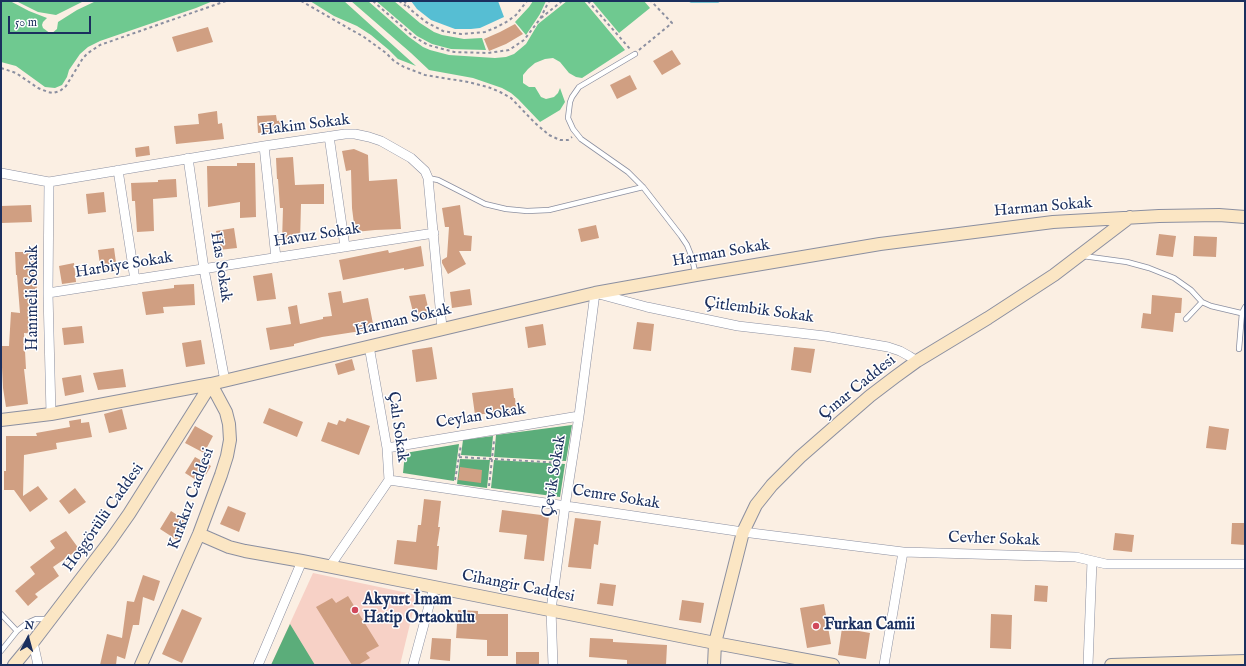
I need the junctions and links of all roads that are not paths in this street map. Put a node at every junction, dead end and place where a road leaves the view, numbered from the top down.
1 (634, 54) road end
2 (329, 136) junction
3 (264, 146) junction
4 (188, 158) junction
5 (118, 170) junction
6 (1, 173) edge
7 (428, 178) junction
8 (49, 182) junction
9 (643, 187) junction
10 (1130, 217) junction
11 (1245, 217) edge
12 (434, 233) junction
13 (345, 247) junction
14 (1079, 255) junction
15 (276, 258) junction
16 (204, 269) junction
17 (696, 275) junction
18 (135, 280) junction
19 (48, 293) junction
20 (595, 293) junction
21 (1202, 302) junction
22 (1245, 307) edge
23 (1244, 313) edge
24 (1186, 319) dead end
25 (442, 328) junction
26 (369, 346) junction
27 (1239, 349) dead end
28 (917, 361) junction
29 (225, 381) junction
30 (211, 384) junction
31 (51, 414) junction
32 (579, 416) junction
33 (1, 420) edge
34 (387, 448) junction
35 (389, 480) junction
36 (565, 506) junction
37 (743, 532) junction
38 (199, 534) junction
39 (903, 552) junction
40 (302, 561) junction
41 (1092, 561) junction
42 (1245, 564) edge
43 (330, 566) junction
44 (434, 587) junction
45 (551, 610) junction
46 (1, 614) edge
47 (50, 620) junction
48 (17, 631) junction
49 (33, 642) junction
50 (714, 643) junction
51 (1, 651) edge
52 (1245, 661) edge
53 (1232, 663) edge
54 (14, 665) edge
55 (38, 665) edge
56 (141, 665) edge
57 (258, 665) edge
58 (413, 665) edge
59 (553, 665) edge
60 (714, 665) edge
61 (833, 665) edge
62 (884, 665) edge
63 (1088, 665) edge
64 (1111, 665) edge

1 - 9 lane
2 - 3 street, Hakim Sokak
2 - 7 street, Hakim Sokak
2 - 13 street
3 - 4 street, Hakim Sokak
3 - 15 street
4 - 5 street, Hakim Sokak
4 - 16 street, Has Sokak
5 - 8 street, Hakim Sokak
5 - 18 street
6 - 8 street
7 - 9 lane
7 - 12 street
8 - 19 street, Hanımeli Sokak
9 - 17 lane
10 - 11 street, Harman Sokak
10 - 14 street, Çınar Caddesi
10 - 17 street, Harman Sokak
12 - 13 street, Havuz Sokak
12 - 25 street
13 - 15 street, Havuz Sokak
14 - 21 lane
14 - 28 street, Çınar Caddesi
15 - 16 street, Havuz Sokak
16 - 18 street, Harbiye Sokak
16 - 29 street, Has Sokak
17 - 20 street, Harman Sokak
18 - 19 street, Harbiye Sokak
19 - 31 street, Hanımeli Sokak
20 - 25 street, Harman Sokak
20 - 28 street, Çitlembik Sokak
20 - 32 street, Çevik Sokak
21 - 23 lane
21 - 24 lane
22 - 23 lane
23 - 27 lane
25 - 26 street, Harman Sokak
26 - 29 street, Harman Sokak
26 - 34 street, Çalı Sokak
28 - 37 street, Çınar Caddesi
29 - 30 street, Harman Sokak
30 - 31 street
30 - 38 street, Kırkkız Caddesi
30 - 47 street, Hoşgörülü Caddesi
31 - 33 street
32 - 34 street, Ceylan Sokak
32 - 36 street, Çevik Sokak
34 - 35 street, Çalı Sokak
35 - 36 street, Cemre Sokak
35 - 43 street, Çalı Sokak
36 - 37 street, Cemre Sokak
36 - 45 street, Çevik Sokak
37 - 39 street, Cevher Sokak
37 - 50 street, Çınar Caddesi
38 - 40 street, Cihangir Caddesi
38 - 56 street, Kırkkız Caddesi
39 - 41 street, Cevher Sokak
39 - 62 street
40 - 43 street, Cihangir Caddesi
40 - 57 street
41 - 42 street, Cevher Sokak
41 - 63 street
43 - 44 street, Cihangir Caddesi
44 - 45 street, Cihangir Caddesi
44 - 58 street
45 - 50 street, Cihangir Caddesi
45 - 59 street, Çevik Sokak
46 - 48 lane
47 - 48 lane
47 - 49 street, Hoşgörülü Caddesi
48 - 51 lane
49 - 54 street, Hoşgörülü Caddesi
49 - 55 street
50 - 60 street, Çınar Caddesi
50 - 61 street, Cihangir Caddesi
52 - 53 street
53 - 64 street

